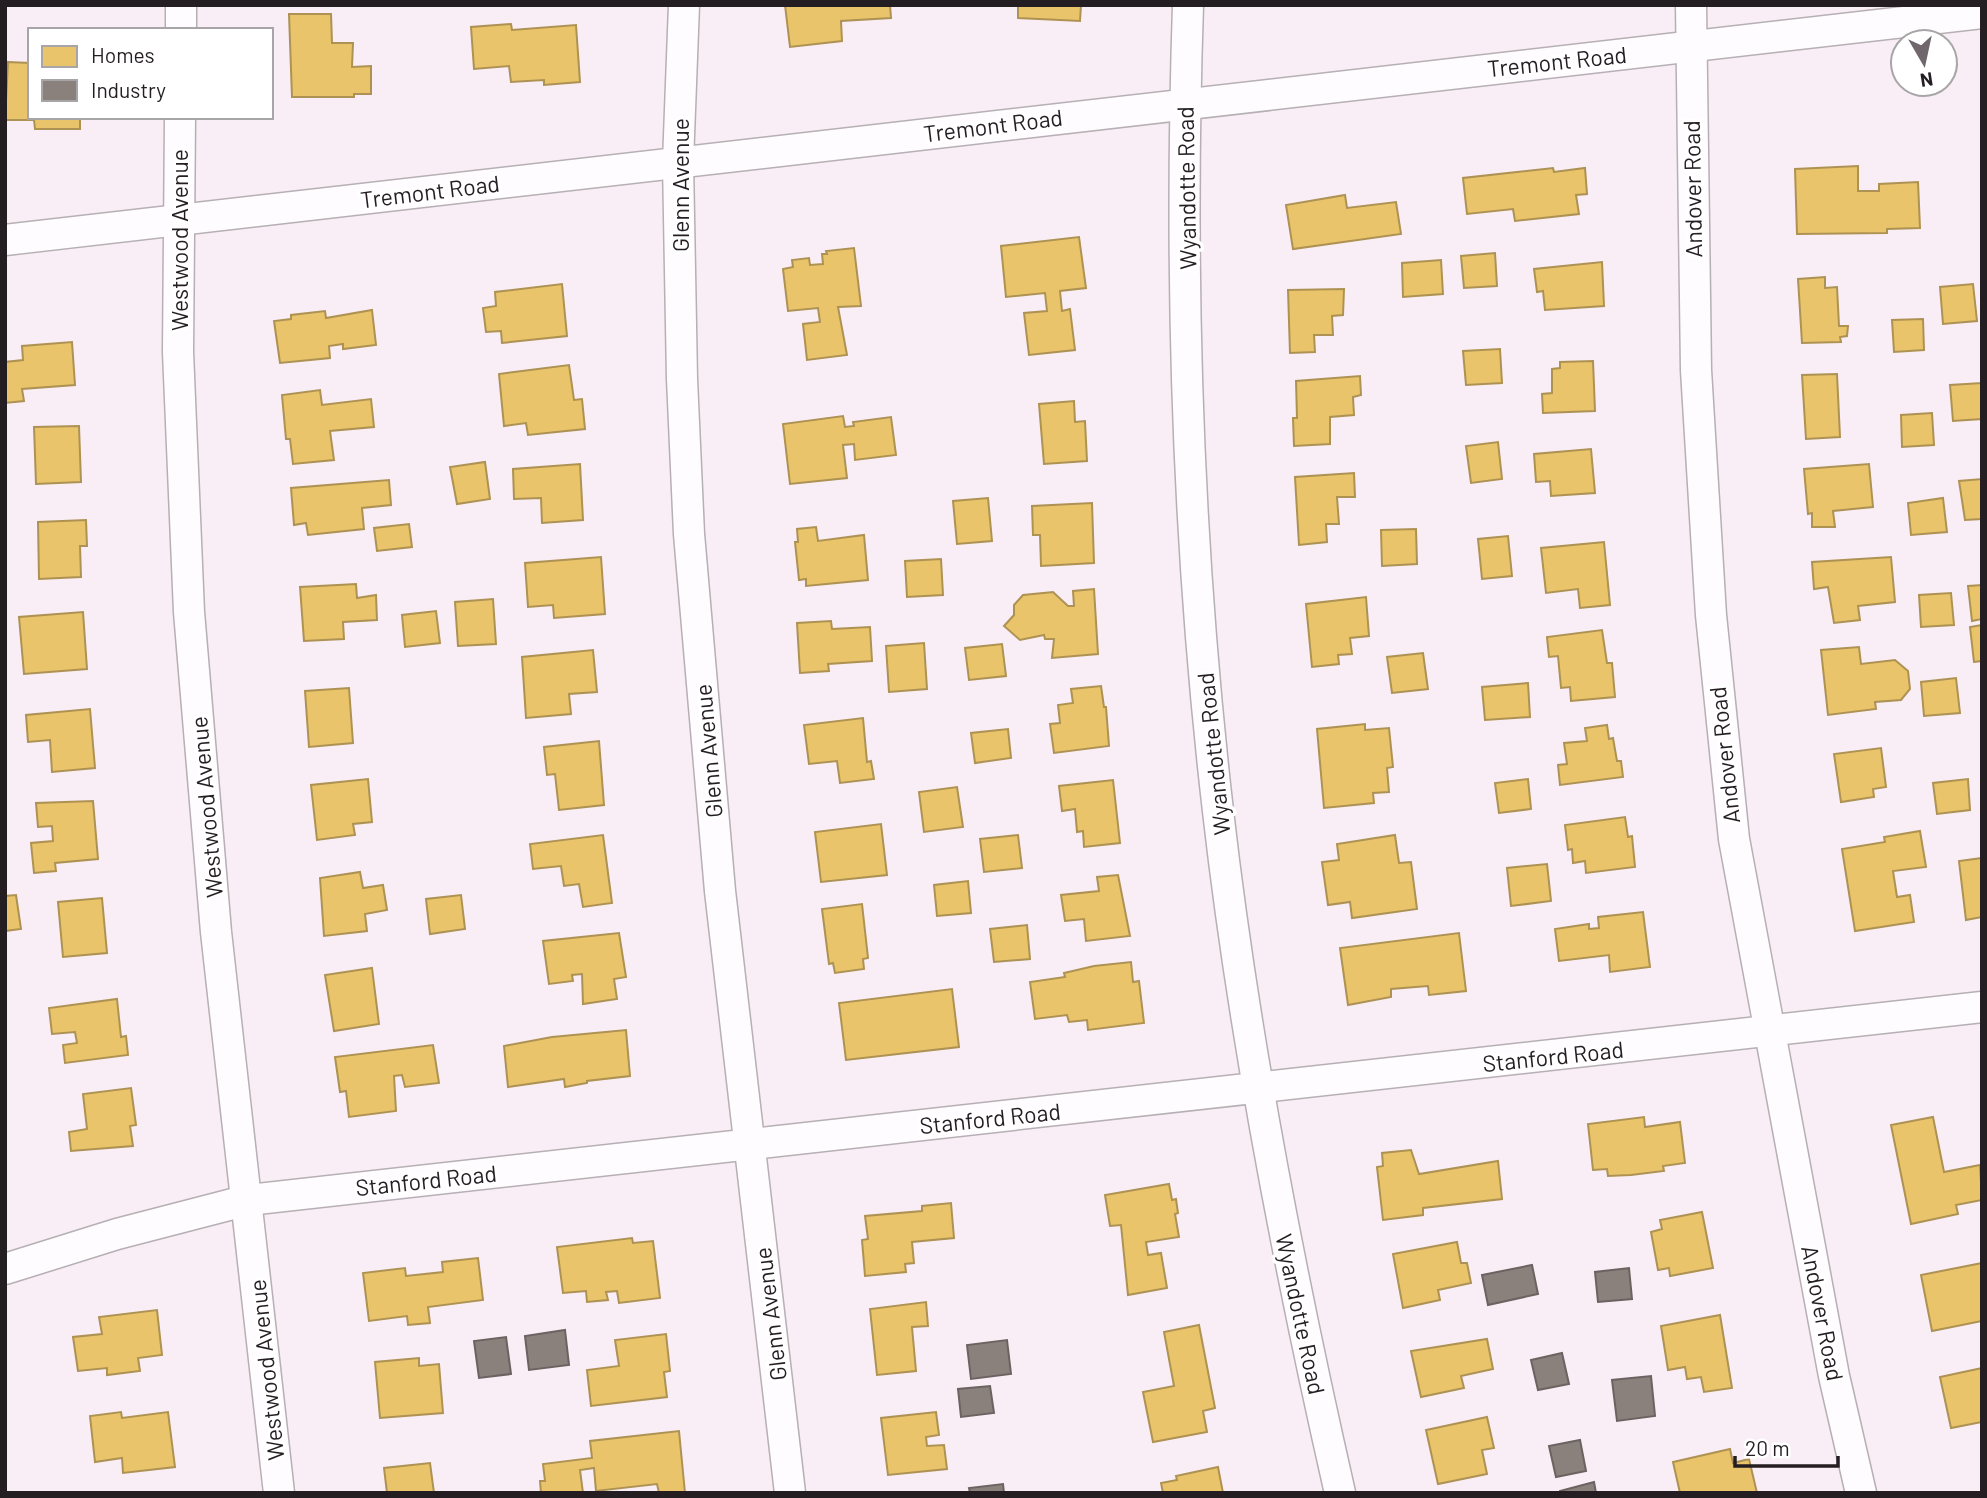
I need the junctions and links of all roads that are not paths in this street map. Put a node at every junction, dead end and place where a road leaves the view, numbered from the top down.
1 (181, 5) edge
2 (684, 5) edge
3 (1188, 5) edge
4 (1691, 5) edge
5 (1982, 13) edge
6 (181, 28) edge
7 (1689, 46) junction
8 (1184, 103) junction
9 (180, 119) edge
10 (678, 162) junction
11 (178, 220) junction
12 (5, 240) edge
13 (1982, 1007) edge
14 (1769, 1032) junction
15 (1260, 1089) junction
16 (750, 1144) junction
17 (248, 1200) junction
18 (5, 1269) edge
19 (279, 1493) edge
20 (790, 1493) edge
21 (1340, 1493) edge
22 (1861, 1493) edge

1 - 6 street
2 - 10 street, Glenn Avenue
3 - 8 street, Wyandotte Road
4 - 7 street, Andover Road
5 - 7 street, Tremont Road
7 - 8 street, Tremont Road
7 - 14 street, Andover Road
8 - 10 street, Tremont Road
8 - 15 street, Wyandotte Road
9 - 11 street, Westwood Avenue
10 - 11 street, Tremont Road
10 - 16 street, Glenn Avenue
11 - 12 street, Tremont Road
11 - 17 street, Westwood Avenue
13 - 14 street, Stanford Road
14 - 15 street, Stanford Road
14 - 22 street, Andover Road
15 - 16 street, Stanford Road
15 - 21 street, Wyandotte Road
16 - 17 street, Stanford Road
16 - 20 street, Glenn Avenue
17 - 18 street, Stanford Road
17 - 19 street, Westwood Avenue

